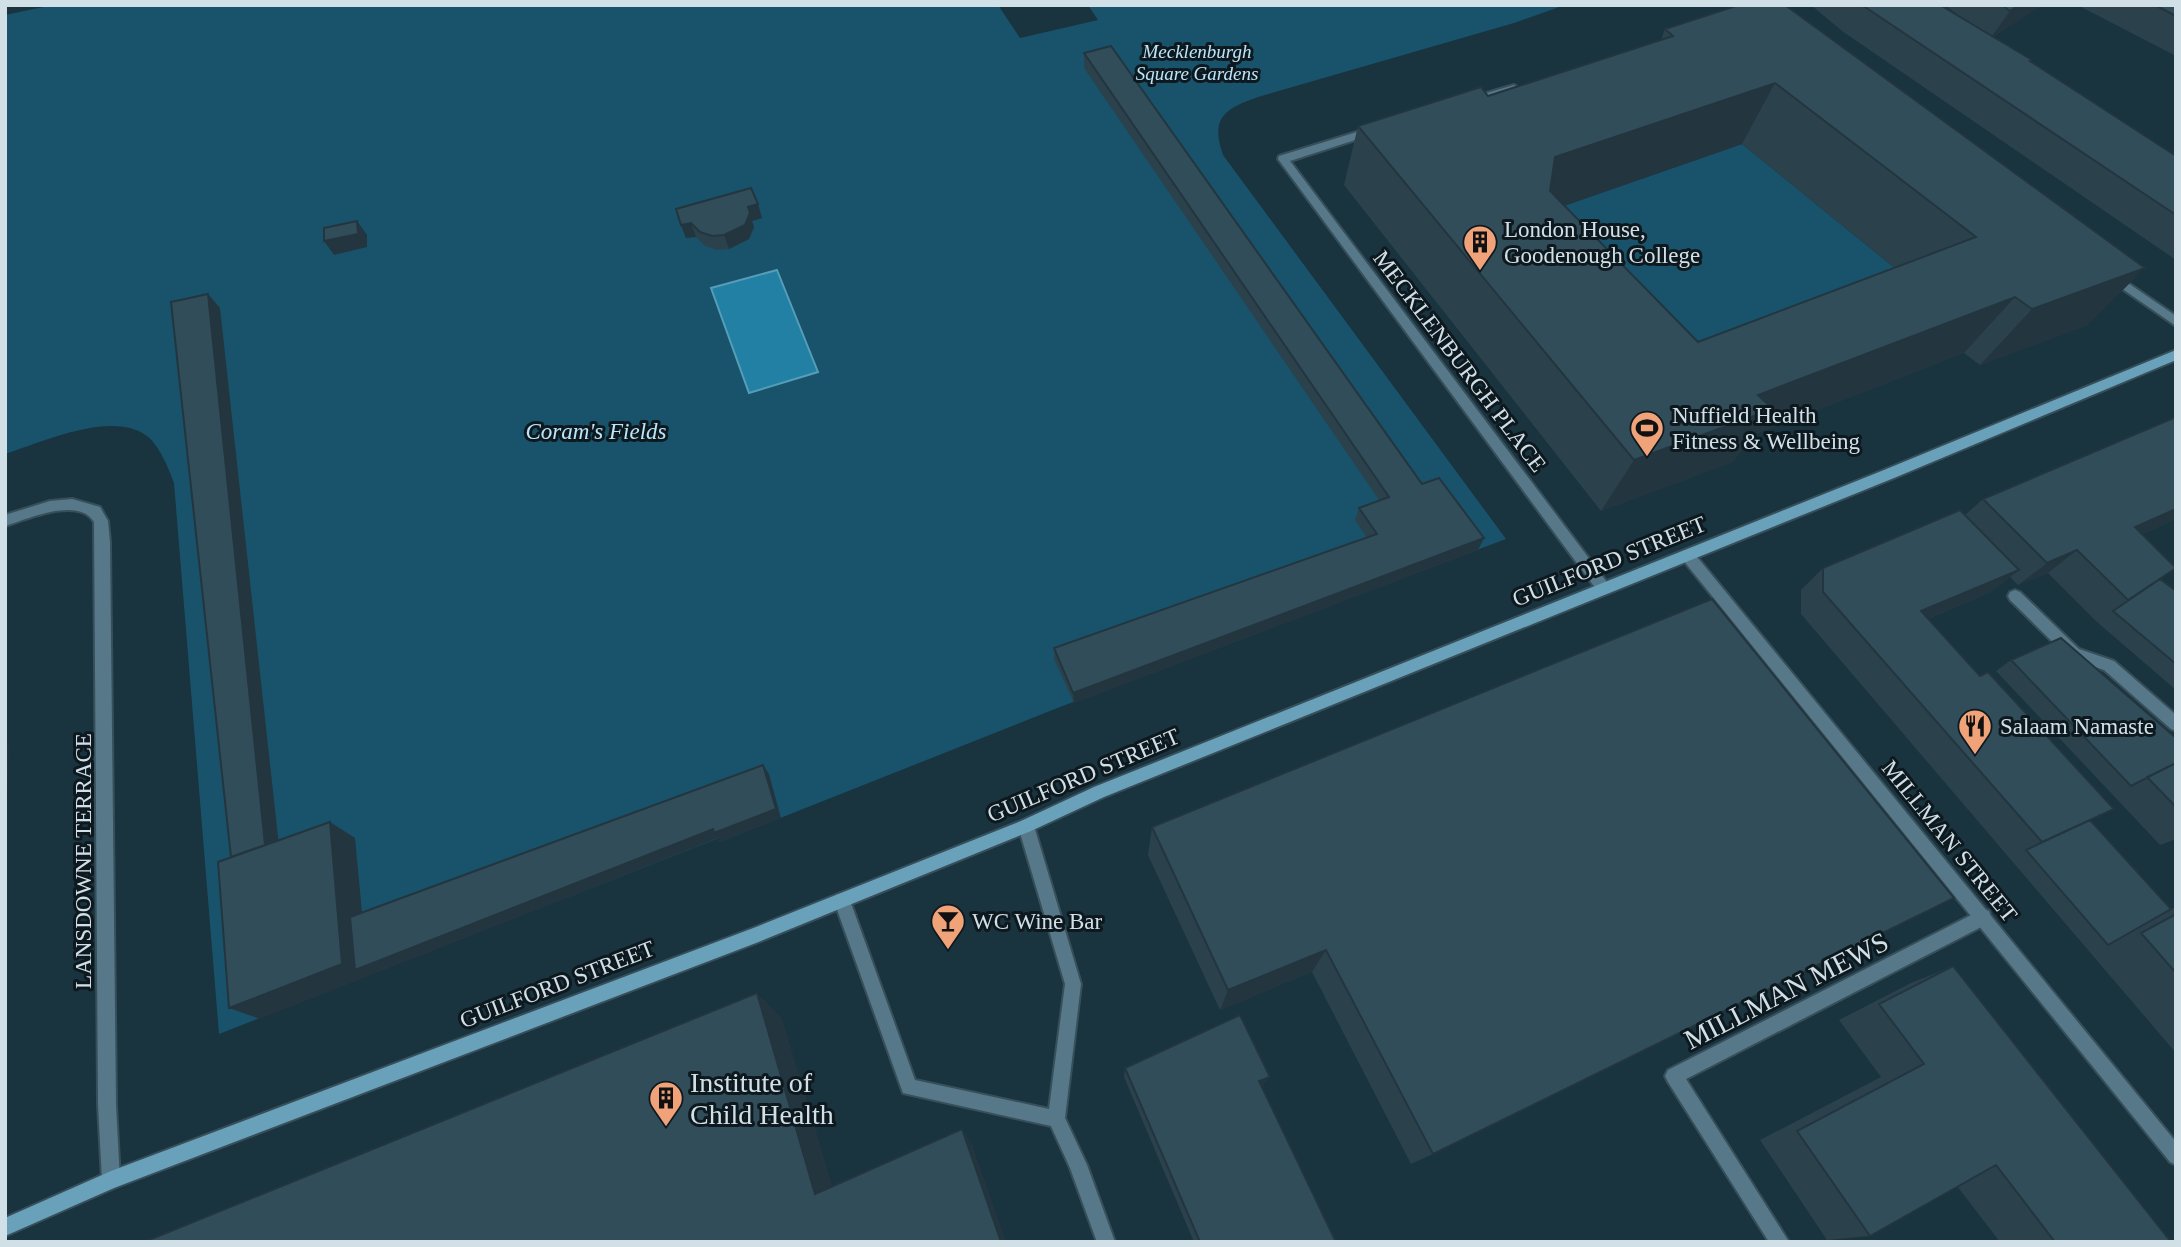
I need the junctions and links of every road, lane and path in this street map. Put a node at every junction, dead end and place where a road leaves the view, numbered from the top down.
1 (1521, 86) edge
2 (1455, 106) edge
3 (1389, 126) edge
4 (2102, 269) edge
5 (2176, 322) edge
6 (2176, 355) edge
7 (5, 521) edge
8 (1688, 556) junction
9 (1604, 589) junction
10 (2015, 596) edge
11 (2176, 724) edge
12 (1026, 826) junction
13 (842, 901) junction
14 (1983, 917) junction
15 (1056, 1119) junction
16 (2176, 1156) edge
17 (111, 1180) junction
18 (5, 1227) edge
19 (1106, 1242) edge
20 (1780, 1242) edge

1 - 2 street
3 - 9 street, MECKLENBURGH PLACE
4 - 5 street
6 - 8 main road, GUILFORD STREET
7 - 17 street, LANSDOWNE TERRACE
8 - 9 main road, GUILFORD STREET
8 - 14 street, MILLMAN STREET
9 - 12 main road, GUILFORD STREET
10 - 11 street
12 - 13 main road, GUILFORD STREET
12 - 15 street
13 - 15 street
13 - 17 main road, GUILFORD STREET
14 - 16 street, MILLMAN STREET
14 - 20 street, MILLMAN MEWS
15 - 19 street
17 - 18 main road, GUILFORD STREET

